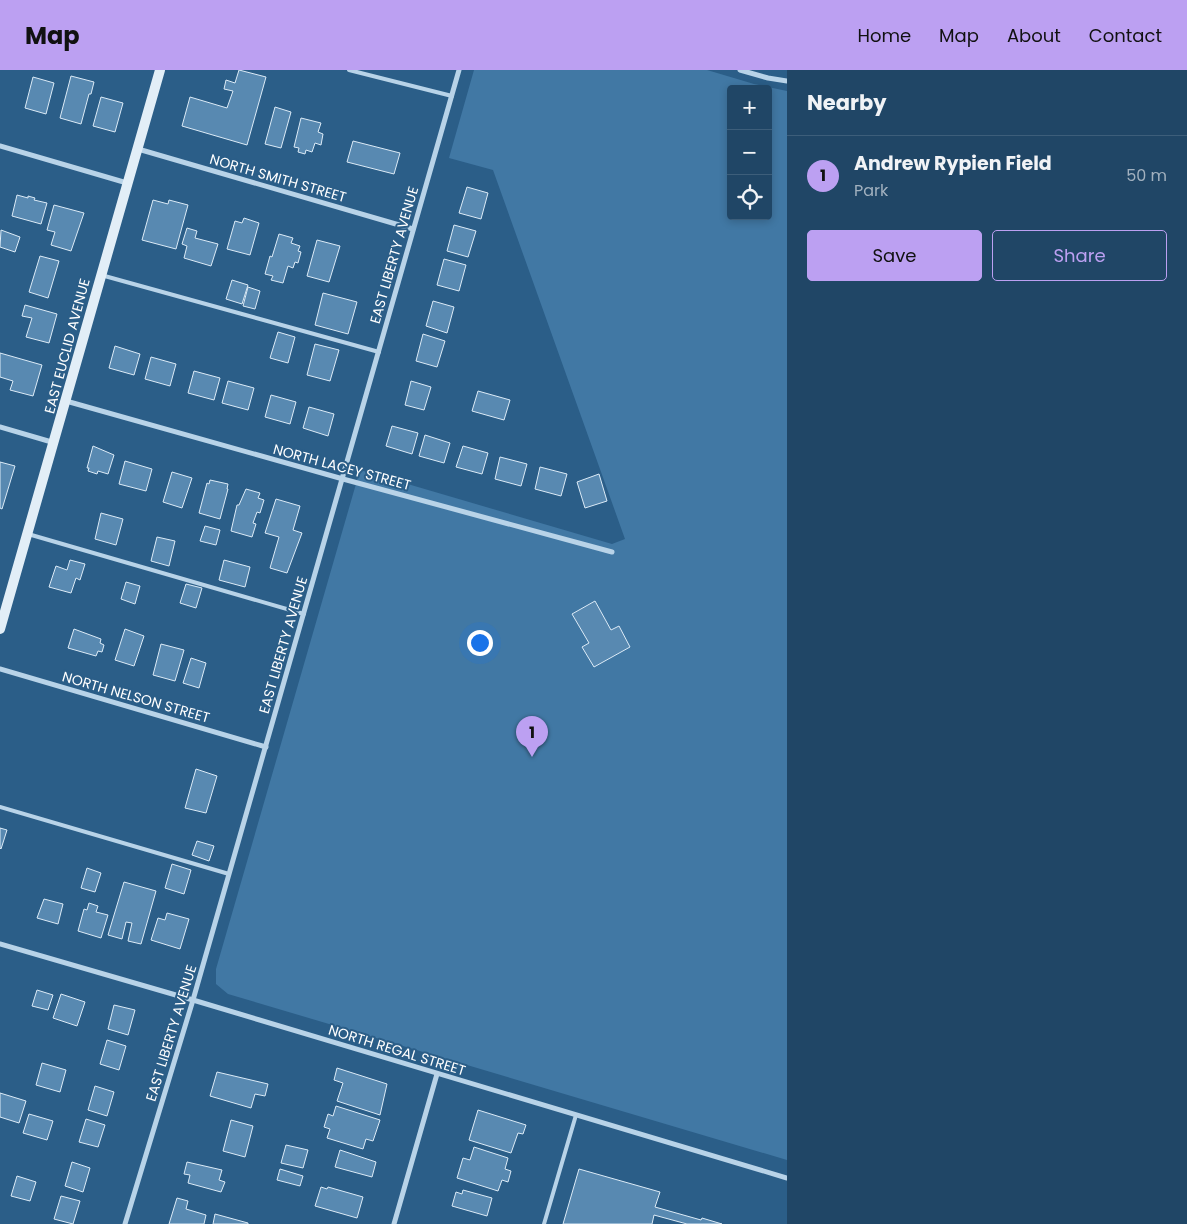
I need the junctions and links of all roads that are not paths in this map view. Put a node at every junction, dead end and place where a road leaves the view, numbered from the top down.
1 (160, 70) edge
2 (349, 70) edge
3 (459, 70) edge
4 (740, 70) edge
5 (787, 81) edge
6 (452, 96) junction
7 (0, 146) edge
8 (137, 148) junction
9 (127, 183) junction
10 (413, 229) junction
11 (101, 275) junction
12 (379, 352) junction
13 (66, 401) junction
14 (0, 427) edge
15 (55, 443) junction
16 (343, 479) junction
17 (28, 534) junction
18 (612, 552) dead end
19 (304, 614) junction
20 (0, 629) edge
21 (0, 669) edge
22 (266, 747) junction
23 (0, 807) edge
24 (229, 874) junction
25 (0, 944) edge
26 (193, 1000) junction
27 (437, 1074) junction
28 (576, 1115) junction
29 (787, 1178) edge
30 (124, 1224) edge
31 (394, 1224) edge
32 (544, 1224) edge

1 - 8 main road, EAST EUCLID AVENUE
2 - 6 lane
3 - 6 street, EAST LIBERTY AVENUE
4 - 5 street
6 - 10 street, EAST LIBERTY AVENUE
7 - 9 street
8 - 9 main road, EAST EUCLID AVENUE
8 - 10 street, NORTH SMITH STREET
9 - 11 main road, EAST EUCLID AVENUE
10 - 12 street, EAST LIBERTY AVENUE
11 - 12 lane
11 - 13 main road, EAST EUCLID AVENUE
12 - 16 street, EAST LIBERTY AVENUE
13 - 15 main road, EAST EUCLID AVENUE
13 - 16 street, NORTH LACEY STREET
14 - 15 street
15 - 17 main road, EAST EUCLID AVENUE
16 - 18 street, NORTH LACEY STREET
16 - 19 street, EAST LIBERTY AVENUE
17 - 19 lane
17 - 20 main road, EAST EUCLID AVENUE
19 - 22 street, EAST LIBERTY AVENUE
21 - 22 street, NORTH NELSON STREET
22 - 24 street, EAST LIBERTY AVENUE
23 - 24 lane
24 - 26 street, EAST LIBERTY AVENUE
25 - 26 street, NORTH REGAL STREET
26 - 27 street, NORTH REGAL STREET
26 - 30 street, EAST LIBERTY AVENUE
27 - 28 street, NORTH REGAL STREET
27 - 31 street
28 - 29 street, NORTH REGAL STREET
28 - 32 lane

